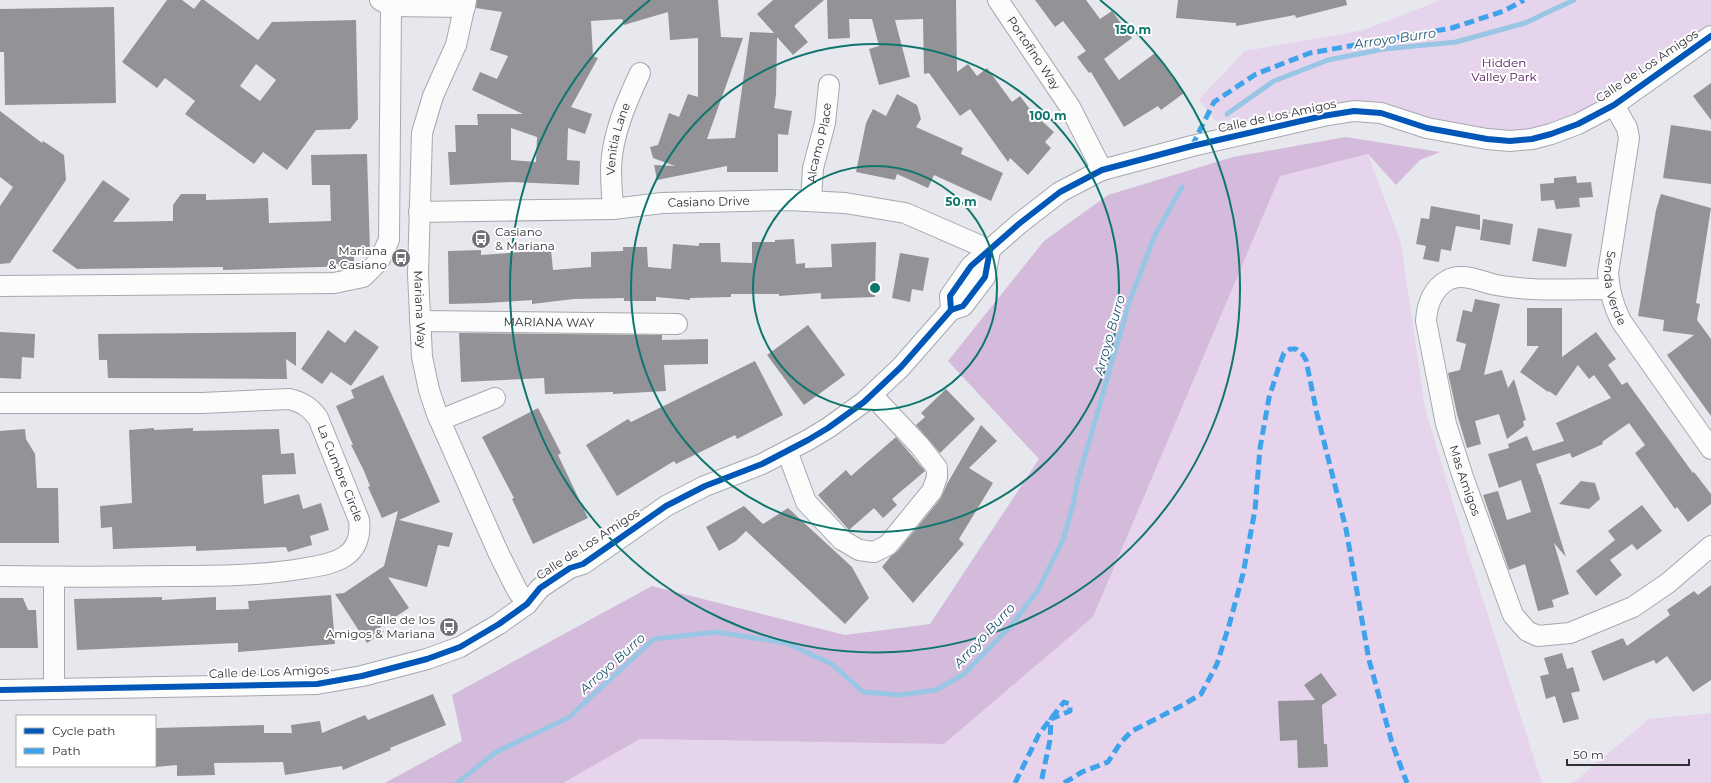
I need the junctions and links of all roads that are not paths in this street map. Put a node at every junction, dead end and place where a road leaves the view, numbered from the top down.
1 (998, 0) edge
2 (385, 3) edge
3 (466, 4) edge
4 (1711, 36) edge
5 (640, 73) dead end
6 (829, 85) dead end
7 (1614, 105) junction
8 (1102, 170) junction
9 (811, 200) junction
10 (613, 209) junction
11 (419, 212) junction
12 (990, 250) junction
13 (0, 286) edge
14 (1608, 289) junction
15 (420, 321) junction
16 (677, 324) dead end
17 (872, 395) junction
18 (495, 398) dead end
19 (0, 403) edge
20 (440, 420) junction
21 (1711, 449) edge
22 (786, 451) junction
23 (1711, 546) edge
24 (0, 576) edge
25 (54, 577) junction
26 (527, 604) junction
27 (54, 688) junction
28 (0, 690) edge

1 - 8 street, Portofino Way
2 - 3 street
2 - 13 street
3 - 11 street, Mariana Way
4 - 7 street, Calle de Los Amigos
5 - 10 street, Venitia Lane
6 - 9 street, Alcamo Place
7 - 8 street, Calle de Los Amigos
7 - 14 street, Senda Verde
8 - 12 street, Calle de Los Amigos
9 - 10 street, Casiano Drive
9 - 12 street, Casiano Drive
10 - 11 street, Casiano Drive
11 - 15 street, Mariana Way
12 - 17 street, Calle de Los Amigos
14 - 21 street, Senda Verde
14 - 23 street, Mas Amigos
15 - 16 street, MARIANA WAY
15 - 20 street, Mariana Way
17 - 22 street, Calle de Los Amigos
17 - 22 street
18 - 20 street
19 - 25 street, La Cumbre Circle
20 - 26 street, Mariana Way
22 - 26 street, Calle de Los Amigos
24 - 25 street, La Cumbre Circle
25 - 27 street
26 - 27 street, Calle de Los Amigos
27 - 28 street, Calle de Los Amigos

